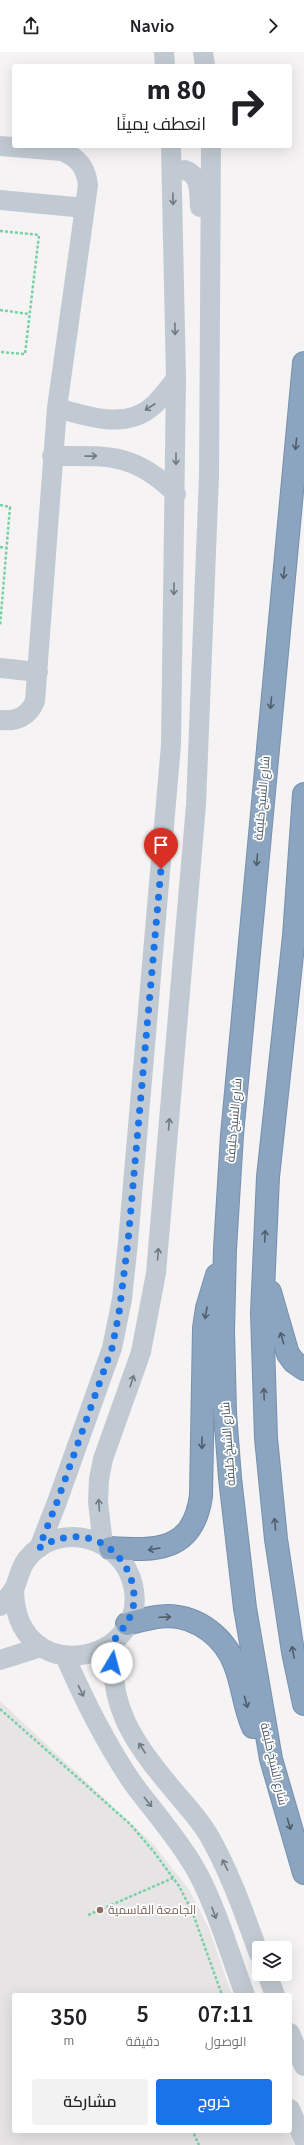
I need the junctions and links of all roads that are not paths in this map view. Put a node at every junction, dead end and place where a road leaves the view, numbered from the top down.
1 (164, 52) edge
2 (203, 52) edge
3 (165, 64) edge
4 (205, 64) edge
5 (0, 146) edge
6 (12, 147) edge
7 (25, 148) edge
8 (171, 148) edge
9 (211, 148) edge
10 (173, 172) junction
11 (0, 200) edge
12 (85, 208) junction
13 (211, 272) junction
14 (304, 363) edge
15 (176, 379) junction
16 (57, 408) junction
17 (52, 456) junction
18 (176, 494) junction
19 (0, 668) edge
20 (38, 672) junction
21 (0, 720) edge
22 (171, 745) junction
23 (304, 794) edge
24 (196, 805) junction
25 (299, 928) edge
26 (225, 1249) junction
27 (264, 1271) junction
28 (304, 1369) edge
29 (107, 1546) junction
30 (39, 1548) junction
31 (14, 1588) junction
32 (0, 1606) edge
33 (121, 1632) junction
34 (41, 1647) junction
35 (65, 1656) junction
36 (0, 1660) edge
37 (304, 1704) edge
38 (271, 1759) junction
39 (304, 1873) edge
40 (254, 1941) edge
41 (269, 1981) edge
42 (244, 1993) edge
43 (274, 1993) edge
44 (292, 2038) edge
45 (304, 2066) edge
46 (292, 2113) edge
47 (304, 2140) edge

1 - 3 street
2 - 4 street
5 - 6 street
7 - 12 street
8 - 10 street
9 - 13 street
10 - 13 street
10 -> 15 street
11 - 12 street
12 - 16 street
13 - 24 street
14 -> 26 highway, شارع الشيخ خليفة
15 -> 16 street
15 -> 18 street
16 - 17 street
17 -> 18 street
17 - 20 street
18 -> 22 street
19 - 20 street
20 - 21 street
22 - 24 street
22 - 30 street
23 - 25 highway
29 -> 24 street
27 -> 25 highway
26 -> 29 highway
26 - 38 highway, شارع الشيخ خليفة
28 -> 27 highway
37 -> 27 highway
29 - 30 street
29 - 33 street
30 - 31 street
31 - 32 street
31 - 34 street
33 - 35 street
33 -> 38 highway
40 -> 33 street
34 - 35 street
34 - 36 street
35 -> 42 street
38 -> 39 highway, شارع الشيخ خليفة
41 - 43 street
44 - 45 street
46 - 47 street

